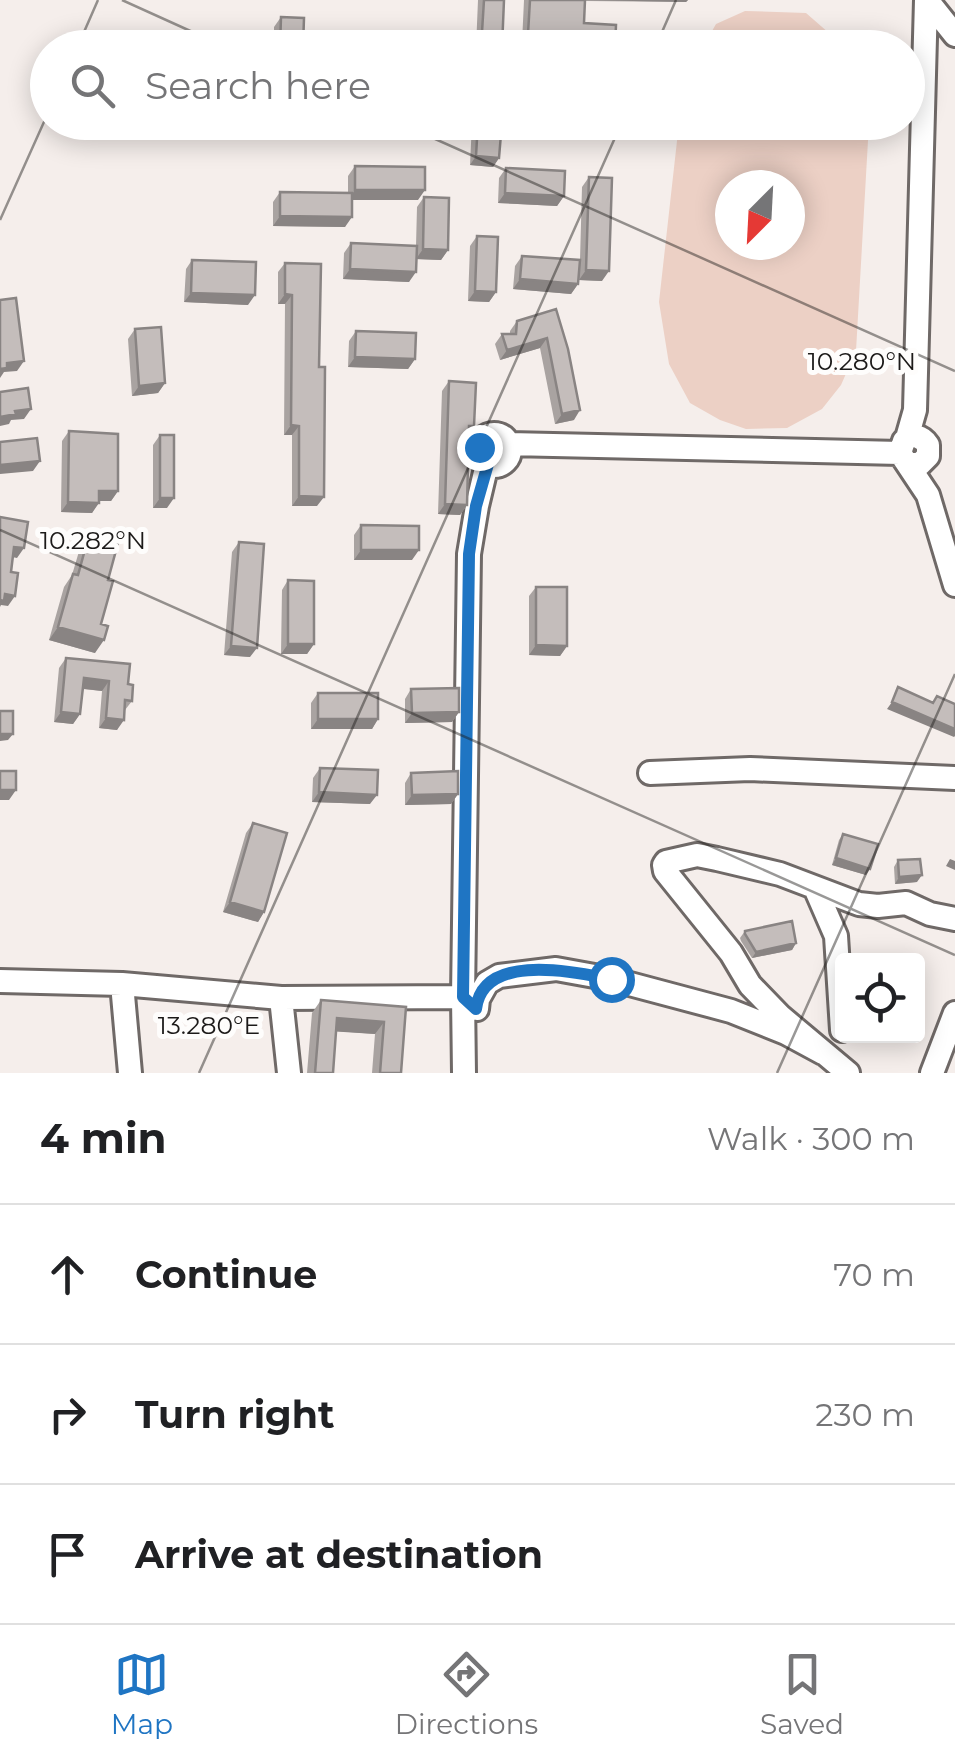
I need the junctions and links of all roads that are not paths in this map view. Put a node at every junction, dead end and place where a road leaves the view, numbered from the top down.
1 (927, 0) edge
2 (955, 35) edge
3 (925, 68) edge
4 (923, 140) edge
5 (914, 450) junction
6 (955, 585) edge
7 (650, 774) dead end
8 (955, 778) edge
9 (816, 890) junction
10 (955, 920) edge
11 (837, 953) edge
12 (0, 981) edge
13 (122, 984) junction
14 (463, 997) junction
15 (281, 998) junction
16 (955, 1013) edge
17 (844, 1043) edge
18 (823, 1053) junction
19 (848, 1072) edge
20 (130, 1073) edge
21 (289, 1073) edge
22 (464, 1073) edge
23 (932, 1073) edge

1 - 2 street
1 - 3 street
4 - 5 street
5 - 6 street
5 - 14 street
7 - 8 street
9 - 10 street
9 - 11 street
9 - 18 street
12 - 13 street
13 - 15 street
13 - 20 street
14 - 15 street
14 - 18 street
14 - 22 street
15 - 21 street
16 - 23 street
17 - 19 street
18 - 19 street

